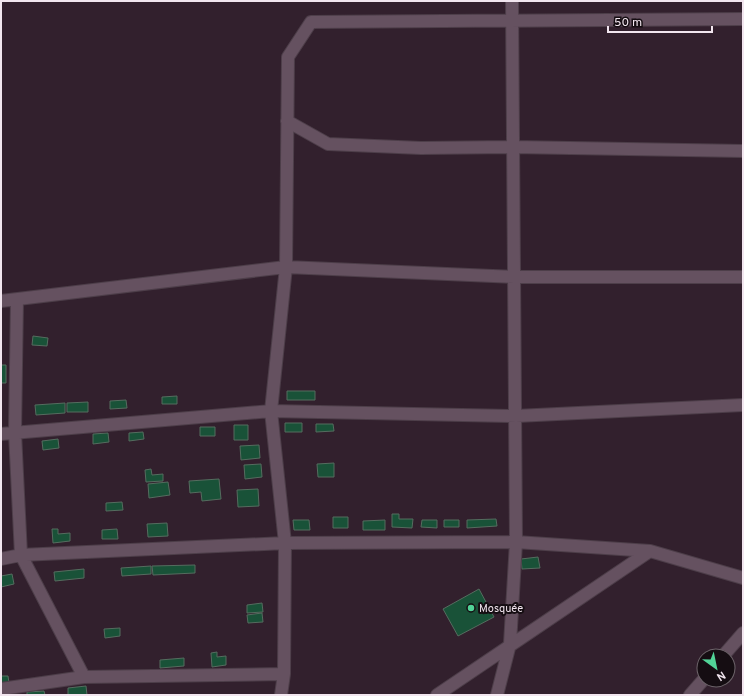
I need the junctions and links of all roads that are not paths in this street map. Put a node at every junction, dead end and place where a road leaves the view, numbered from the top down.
1 (512, 1) edge
2 (743, 19) edge
3 (511, 20) junction
4 (287, 121) junction
5 (513, 147) junction
6 (743, 151) edge
7 (286, 267) junction
8 (514, 277) junction
9 (743, 277) edge
10 (17, 299) junction
11 (1, 301) edge
12 (743, 405) edge
13 (271, 411) junction
14 (516, 416) junction
15 (14, 433) junction
16 (1, 434) edge
17 (516, 542) junction
18 (285, 543) junction
19 (650, 550) junction
20 (21, 555) junction
21 (1, 559) edge
22 (743, 578) edge
23 (743, 633) edge
24 (510, 644) junction
25 (730, 648) edge
26 (284, 674) junction
27 (84, 676) junction
28 (1, 689) edge
29 (281, 695) edge
30 (437, 695) edge
31 (497, 695) edge

1 - 3 street
2 - 3 street
3 - 4 street
3 - 5 street
4 - 5 street
4 - 7 street
5 - 6 street
5 - 8 street
7 - 8 street
7 - 10 street
7 - 13 street
8 - 9 street
8 - 14 street
10 - 11 street
10 - 15 street
12 - 14 street
13 - 14 street
13 - 15 street
13 - 18 street
14 - 17 street
15 - 16 street
15 - 20 street
17 - 18 street
17 - 19 street
17 - 24 street
18 - 20 street
18 - 26 street
19 - 22 street
19 - 24 street
20 - 21 street
20 - 27 street
23 - 25 street
24 - 30 street
24 - 31 street
26 - 27 street
26 - 29 street
27 - 28 street

